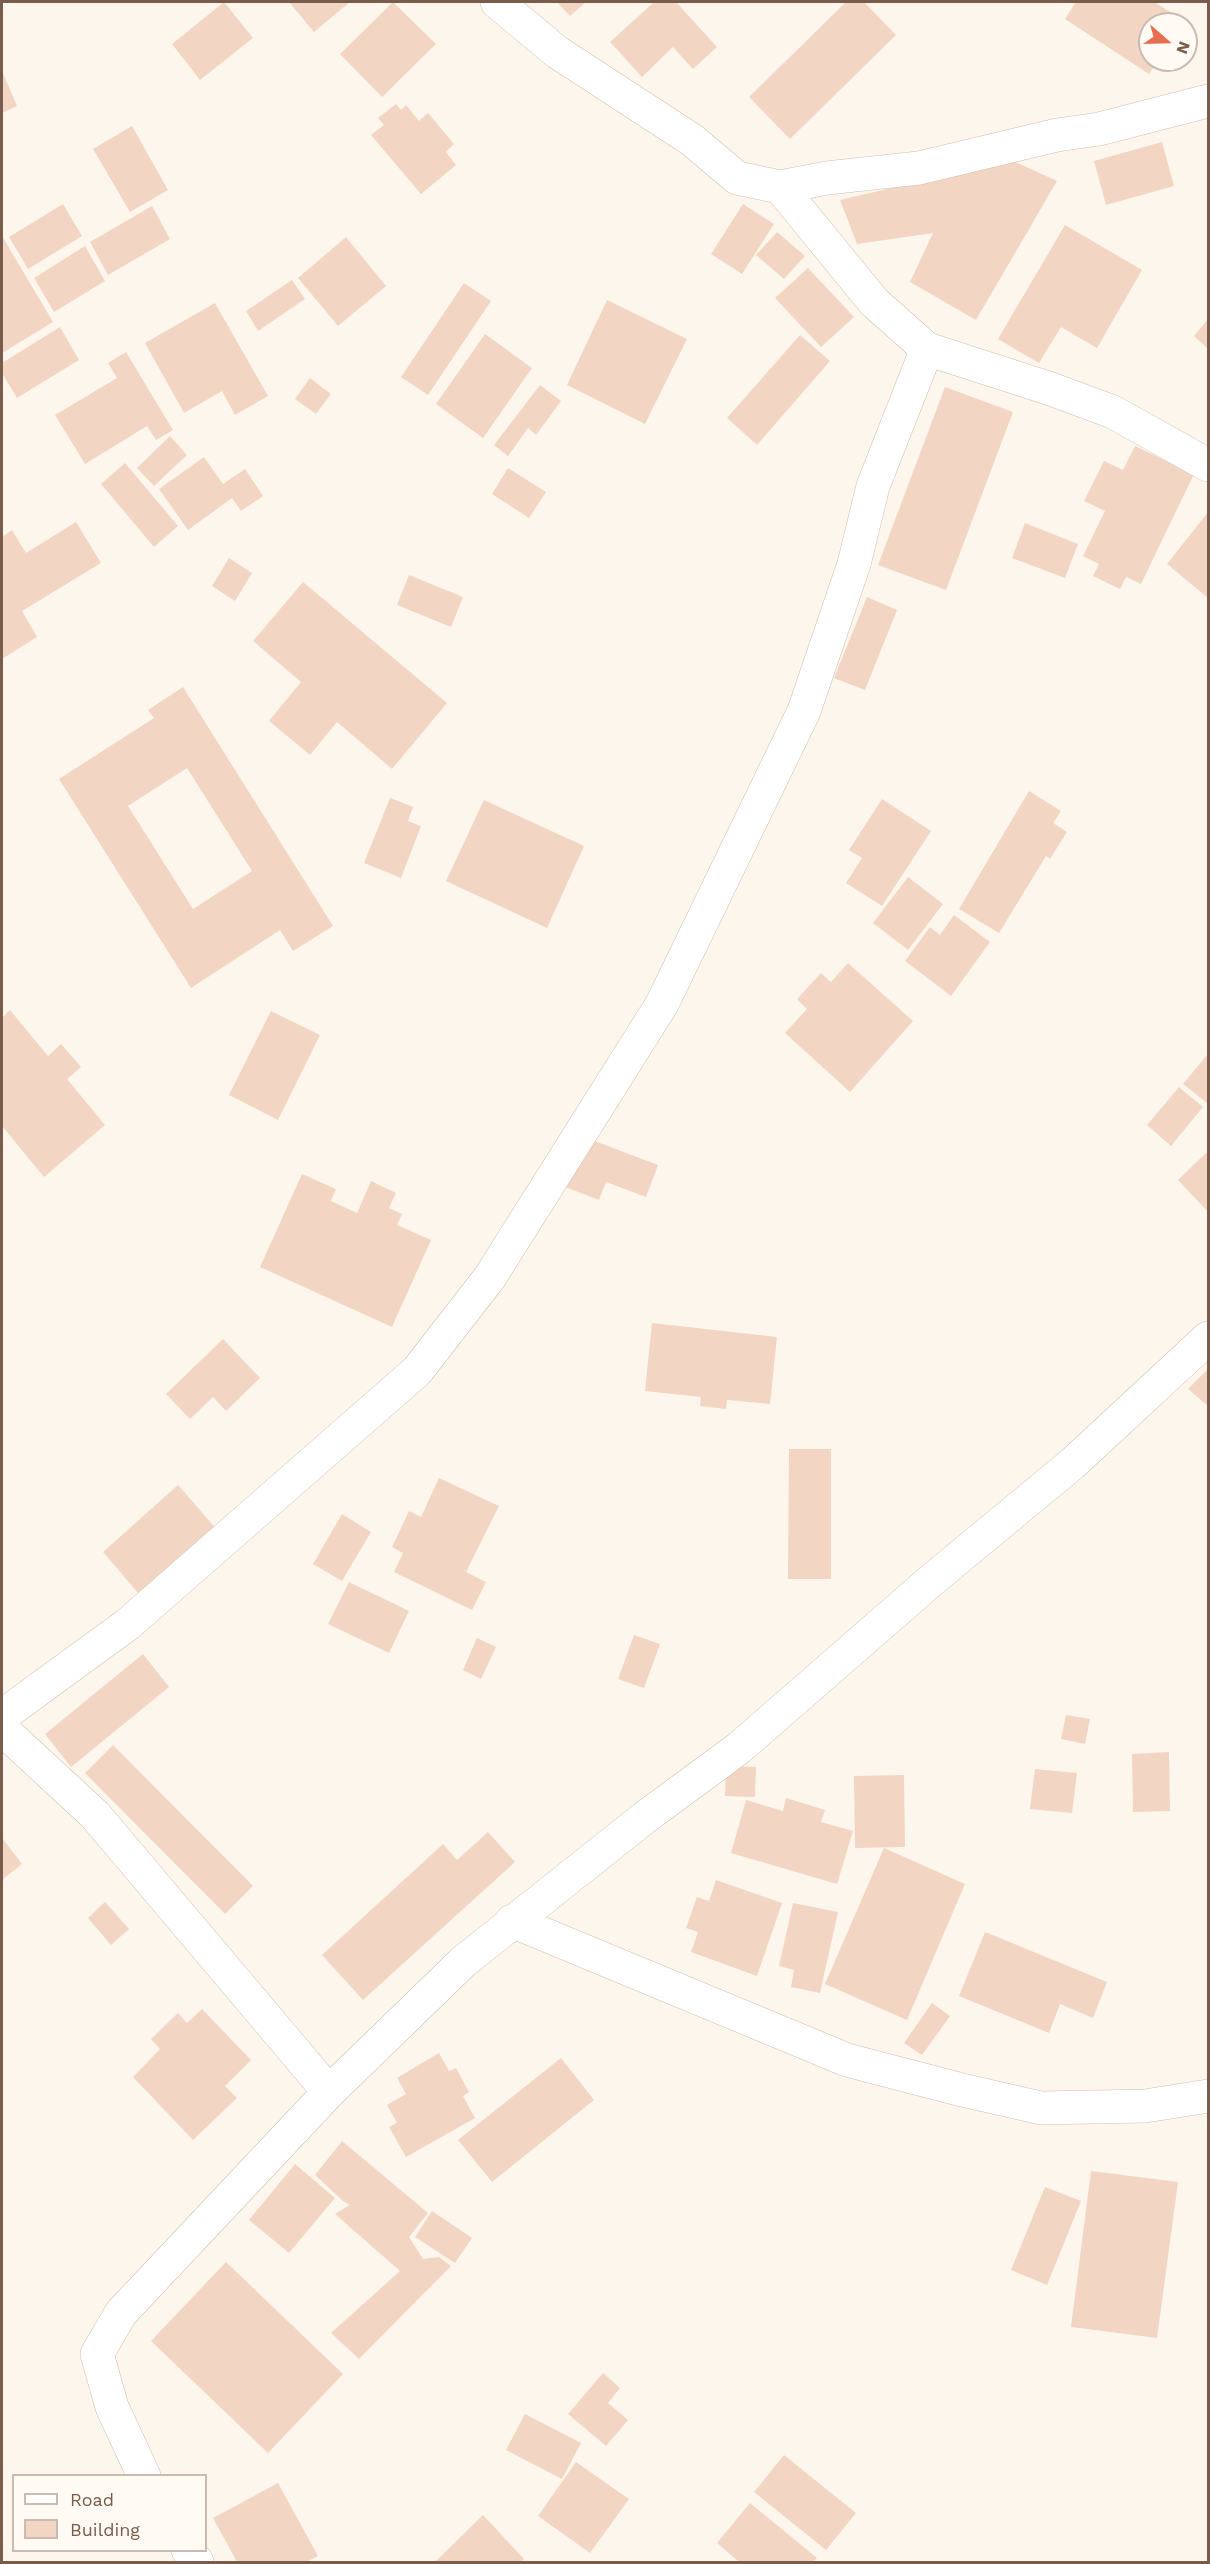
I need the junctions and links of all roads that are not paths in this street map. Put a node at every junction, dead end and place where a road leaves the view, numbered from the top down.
1 (497, 2) edge
2 (1209, 101) edge
3 (780, 187) junction
4 (927, 349) junction
5 (1209, 465) edge
6 (1209, 1338) edge
7 (2, 1716) edge
8 (2, 1729) edge
9 (512, 1921) junction
10 (329, 2092) junction
11 (1209, 2096) edge
12 (144, 2474) edge

1 - 3 street
2 - 3 street
3 - 4 street
4 - 5 street
4 - 7 street
6 - 9 street
8 - 10 street
9 - 10 street
9 - 11 street
10 - 12 street

